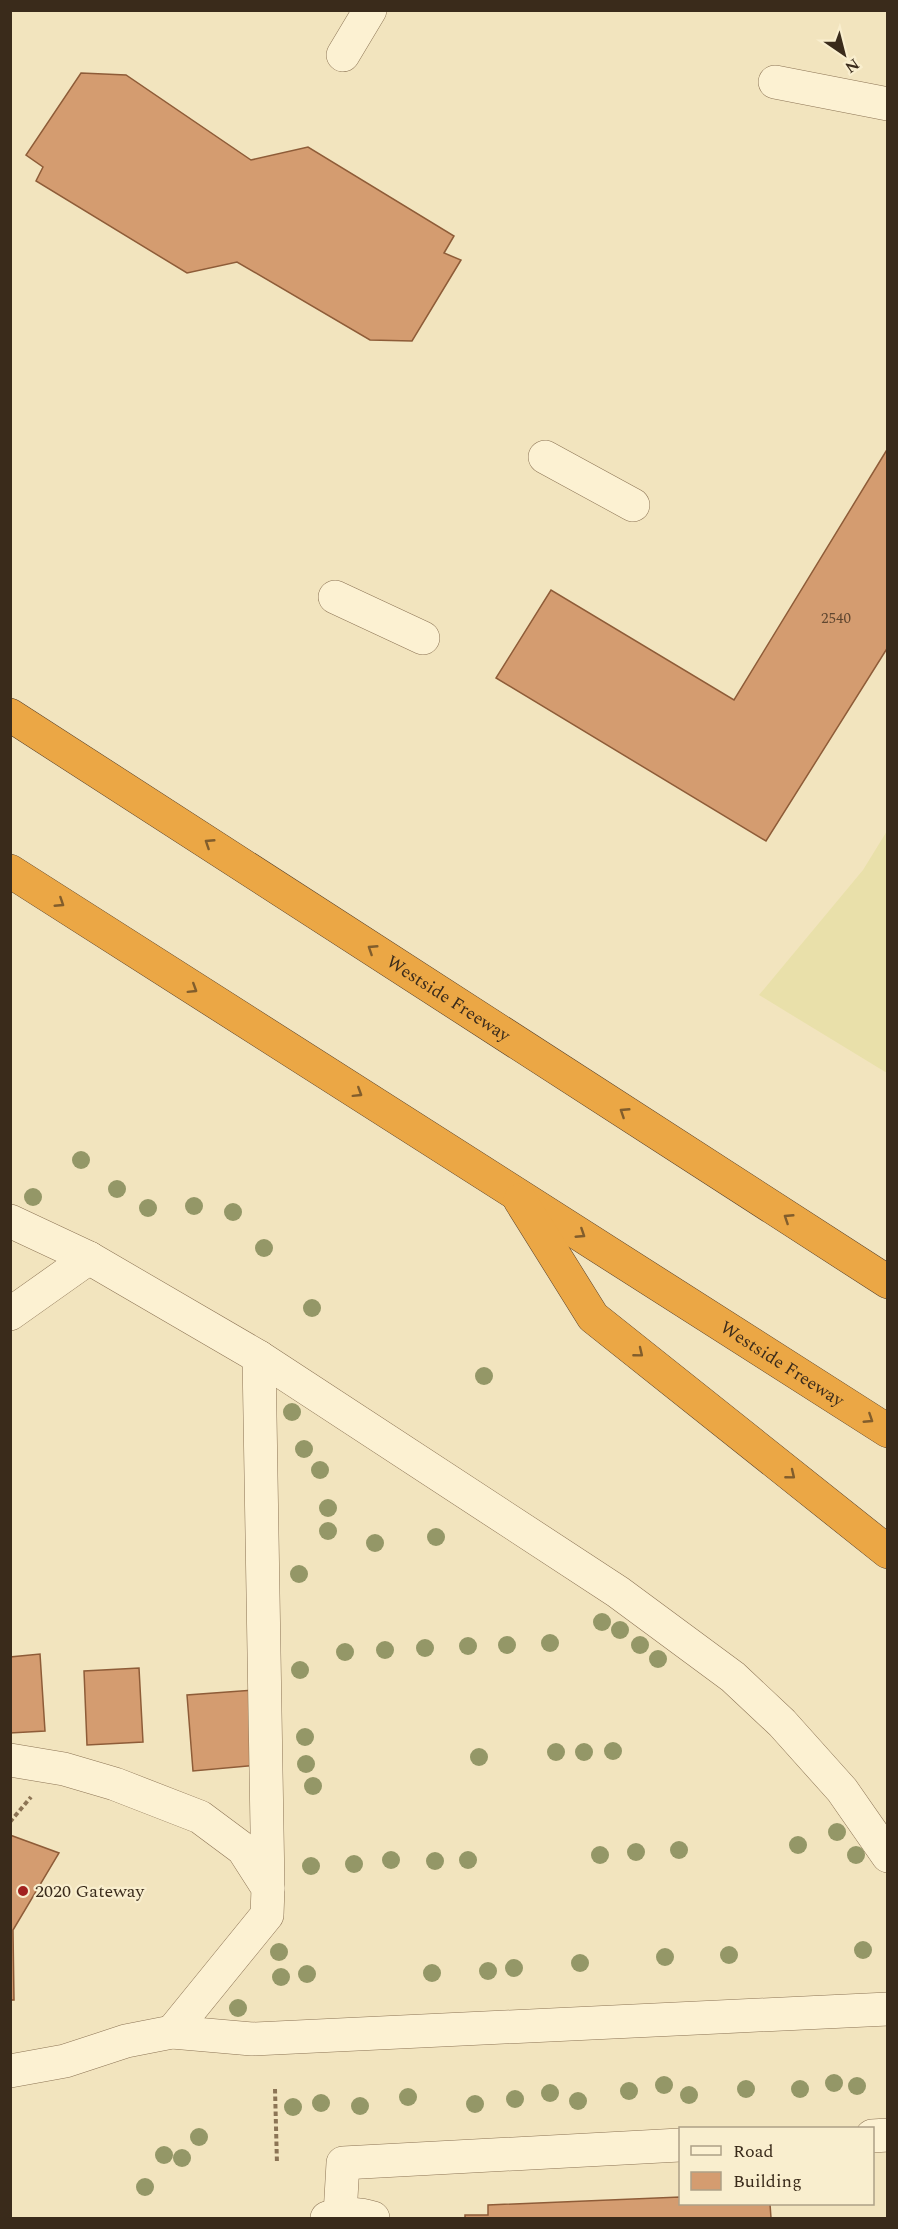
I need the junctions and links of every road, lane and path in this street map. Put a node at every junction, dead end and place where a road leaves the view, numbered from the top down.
1 (370, 10) edge
2 (343, 55) dead end
3 (775, 82) dead end
4 (885, 96) edge
5 (544, 457) dead end
6 (633, 505) dead end
7 (335, 597) dead end
8 (423, 638) dead end
9 (10, 715) edge
10 (10, 871) edge
11 (514, 1192) junction
12 (10, 1221) edge
13 (89, 1258) junction
14 (888, 1282) edge
15 (10, 1314) edge
16 (259, 1357) junction
17 (888, 1431) edge
18 (888, 1552) edge
19 (10, 1760) edge
20 (31, 1797) dead end
21 (10, 1822) edge
22 (888, 1856) edge
23 (268, 1888) junction
24 (888, 2009) edge
25 (172, 2032) junction
26 (10, 2071) edge
27 (275, 2089) dead end
28 (679, 2145) edge
29 (277, 2164) dead end
30 (333, 2217) edge
31 (373, 2218) edge

1 - 2 lane
3 - 4 lane
5 - 6 lane
7 - 8 lane
14 -> 9 highway, Westside Freeway
10 -> 11 highway, Westside Freeway
11 -> 17 highway, Westside Freeway
11 -> 18 highway
12 - 13 lane
13 - 15 lane
13 - 16 lane
16 - 22 lane
16 - 23 lane
19 - 23 lane
20 - 21 path
23 - 25 lane
24 - 25 lane
25 - 26 lane
27 - 29 path
28 - 30 lane
30 - 31 lane

